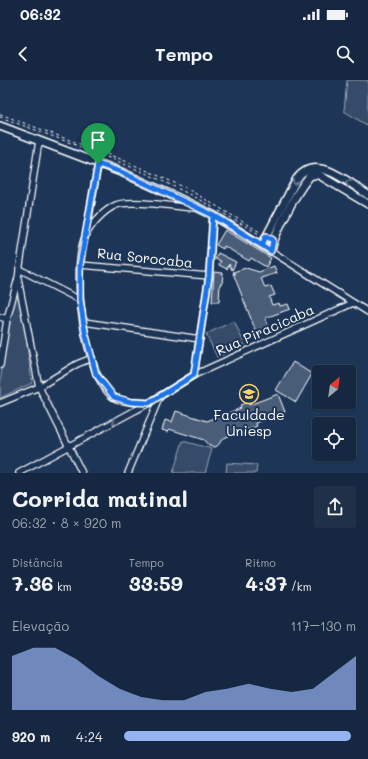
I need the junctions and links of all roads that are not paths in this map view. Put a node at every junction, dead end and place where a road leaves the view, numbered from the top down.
1 (0, 126) edge
2 (39, 141) junction
3 (98, 164) junction
4 (368, 195) edge
5 (368, 204) edge
6 (200, 208) junction
7 (213, 215) junction
8 (85, 237) junction
9 (262, 245) junction
10 (271, 251) junction
11 (80, 265) junction
12 (19, 269) junction
13 (209, 276) junction
14 (18, 278) junction
15 (80, 300) junction
16 (353, 303) junction
17 (368, 312) edge
18 (0, 317) edge
19 (7, 319) junction
20 (84, 322) junction
21 (200, 339) junction
22 (92, 358) junction
23 (0, 366) edge
24 (194, 375) junction
25 (39, 387) junction
26 (160, 395) junction
27 (0, 403) edge
28 (149, 403) junction
29 (70, 446) junction
30 (19, 473) edge
31 (82, 473) edge
32 (128, 473) edge

1 - 2 main road
2 - 3 main road
2 - 12 street
3 - 6 main road
3 - 8 street
4 -> 9 main road
5 - 10 main road
6 - 7 main road
6 - 8 street
7 - 9 main road
7 - 13 street
8 - 11 street
9 - 10 main road
10 - 16 street
11 - 13 street, Rua Sorocaba
11 - 15 street
12 - 14 street
12 - 15 street
13 - 21 street
14 - 19 street
14 - 25 street
15 - 20 street
16 - 17 street
16 - 24 street, Rua Piracicaba
18 - 19 street
19 - 23 street
20 - 21 street
20 - 22 street
21 - 24 street
22 - 25 street
22 - 28 street
24 - 26 street, Rua Piracicaba
25 - 27 street
25 - 29 street
26 - 28 street, Rua Piracicaba
26 - 32 street
28 -> 29 street, Rua Piracicaba
29 - 30 street, Rua Piracicaba
29 - 31 street

